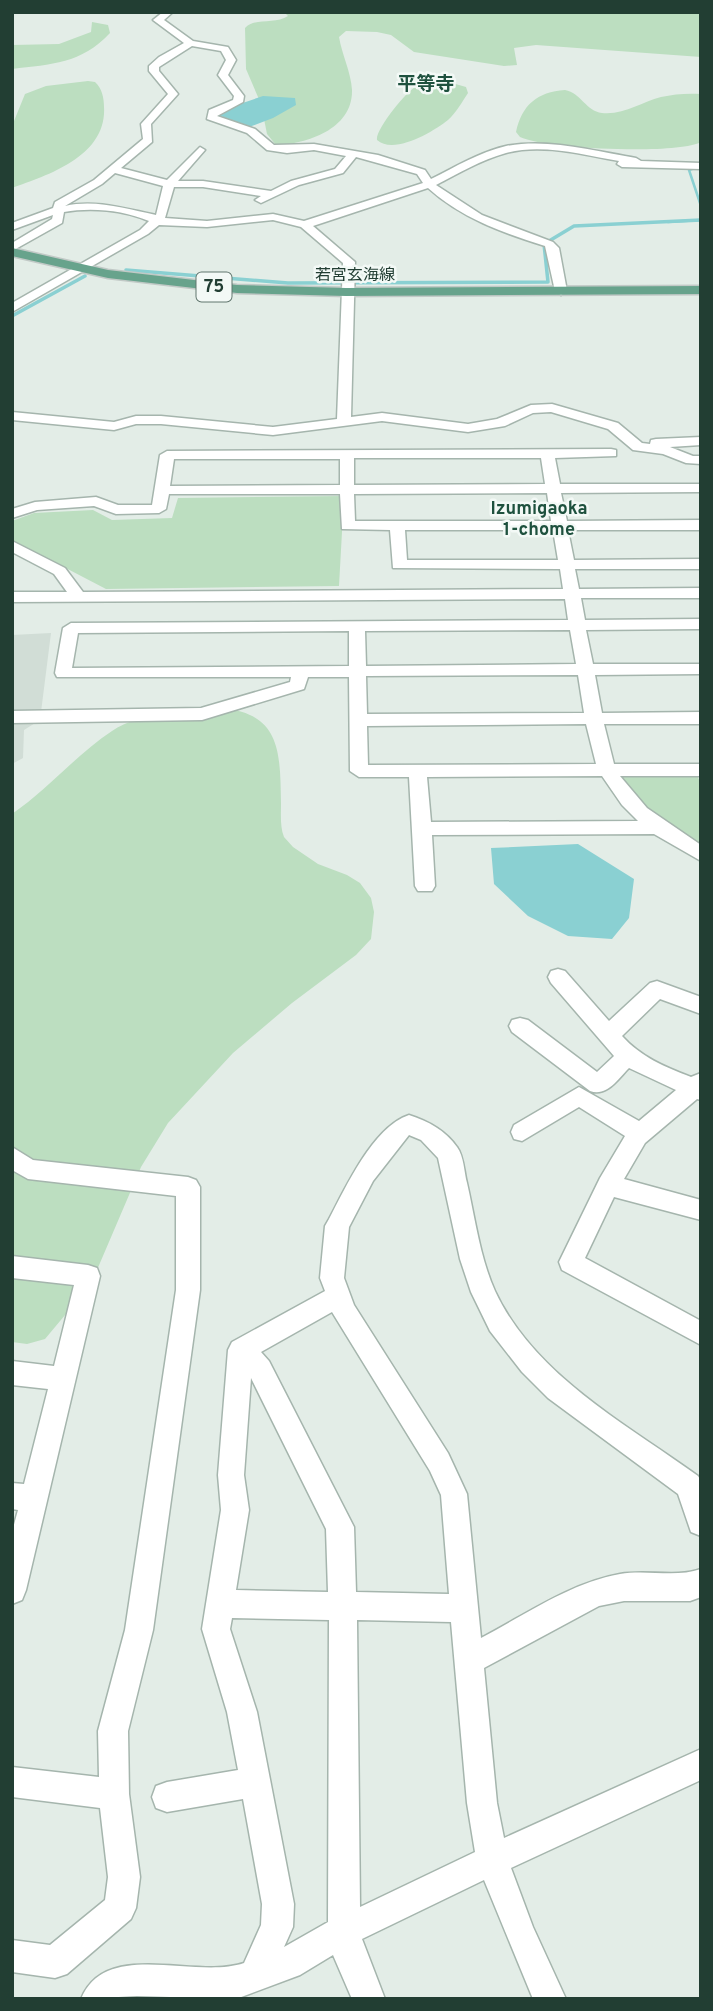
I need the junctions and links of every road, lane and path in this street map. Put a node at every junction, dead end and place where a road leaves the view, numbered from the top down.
1 (169, 12) edge
2 (190, 43) junction
3 (346, 143) dead end
4 (200, 150) dead end
5 (495, 153) junction
6 (353, 154) junction
7 (636, 161) dead end
8 (699, 164) edge
9 (113, 169) junction
10 (701, 179) edge
11 (169, 184) junction
12 (427, 185) junction
13 (271, 194) junction
14 (57, 210) junction
15 (246, 218) junction
16 (158, 221) junction
17 (305, 225) junction
18 (12, 228) edge
19 (12, 250) edge
20 (82, 268) junction
21 (701, 290) edge
22 (561, 291) junction
23 (346, 292) junction
24 (12, 308) edge
25 (12, 416) edge
26 (344, 421) junction
27 (701, 441) edge
28 (633, 444) junction
29 (547, 453) junction
30 (611, 453) dead end
31 (347, 454) junction
32 (701, 460) edge
33 (701, 488) edge
34 (553, 489) junction
35 (162, 490) junction
36 (348, 490) junction
37 (12, 514) edge
38 (560, 525) junction
39 (701, 525) edge
40 (397, 526) junction
41 (12, 546) edge
42 (567, 564) junction
43 (701, 564) edge
44 (701, 593) edge
45 (573, 594) junction
46 (302, 595) junction
47 (77, 596) junction
48 (12, 597) edge
49 (701, 624) edge
50 (578, 625) junction
51 (303, 626) junction
52 (357, 626) junction
53 (701, 669) edge
54 (587, 670) junction
55 (358, 671) junction
56 (300, 672) junction
57 (12, 716) edge
58 (701, 718) edge
59 (595, 719) junction
60 (358, 720) junction
61 (607, 771) junction
62 (701, 771) edge
63 (418, 773) junction
64 (655, 827) junction
65 (422, 828) junction
66 (701, 855) edge
67 (425, 886) dead end
68 (558, 977) dead end
69 (701, 1006) edge
70 (520, 1026) dead end
71 (608, 1036) junction
72 (627, 1056) junction
73 (698, 1087) edge
74 (522, 1132) dead end
75 (640, 1133) junction
76 (12, 1157) edge
77 (608, 1185) junction
78 (701, 1210) edge
79 (12, 1267) edge
80 (339, 1296) junction
81 (701, 1334) edge
82 (241, 1350) junction
83 (12, 1373) edge
84 (63, 1379) junction
85 (23, 1497) edge
86 (701, 1522) edge
87 (701, 1583) edge
88 (12, 1590) edge
89 (220, 1604) junction
90 (343, 1607) junction
91 (465, 1608) junction
92 (470, 1660) junction
93 (701, 1764) edge
94 (12, 1782) edge
95 (256, 1782) junction
96 (114, 1794) junction
97 (167, 1797) dead end
98 (492, 1860) junction
99 (344, 1931) junction
100 (12, 1956) edge
101 (257, 1975) junction
102 (97, 1999) edge
103 (369, 1999) edge
104 (550, 1999) edge

1 - 2 street
2 - 6 street
2 - 9 street
3 - 6 street
4 - 11 street
5 - 7 street
5 - 8 street
5 - 12 street
6 - 12 street
6 - 13 street
8 - 10 street
9 - 11 street
9 - 14 street
11 - 13 street
11 - 16 street
12 - 17 street
12 - 22 street
13 - 15 street
14 - 16 street
14 - 18 street
14 - 19 street
15 - 16 street
15 - 17 street
16 - 20 street
17 - 23 street
19 - 20 main road, 若宮玄海線 / 75
20 - 23 main road, 若宮玄海線 / 75
20 - 24 street
21 - 22 main road, 若宮玄海線 / 75
22 - 23 main road, 若宮玄海線 / 75
23 - 26 street
25 - 26 street
26 - 28 street
27 - 28 street
28 - 32 street
29 - 30 street
29 - 31 street
29 - 34 street
31 - 35 street
31 - 36 street
33 - 34 street
34 - 36 street
34 - 38 street
35 - 36 street
35 - 37 street
36 - 40 street
38 - 39 street
38 - 40 street
38 - 42 street
40 - 42 street
41 - 47 street
42 - 43 street
42 - 45 street
44 - 45 street
45 - 46 street
45 - 50 street
46 - 47 street
46 - 51 street
47 - 48 street
49 - 50 street
50 - 52 street
50 - 54 street
51 - 52 street
51 - 56 street
52 - 55 street
53 - 54 street
54 - 55 street
54 - 59 street
55 - 56 street
55 - 60 street
56 - 57 street
58 - 59 street
59 - 60 street
59 - 61 street
60 - 63 street
61 - 62 street
61 - 63 street
61 - 64 street
63 - 65 street
64 - 65 street
64 - 66 street
65 - 67 street
68 - 71 street
69 - 71 street
70 - 72 street
71 - 72 street
72 - 73 street
73 - 75 street
74 - 75 street
75 - 77 street
76 - 96 street
77 - 78 street
77 - 81 street
79 - 84 street
80 - 82 street
80 - 86 street
80 - 91 street
82 - 89 street
82 - 90 street
83 - 84 street
84 - 85 street
85 - 88 street
87 - 92 street
89 - 90 street
89 - 95 street
90 - 91 street
90 - 99 street
91 - 92 street
92 - 98 street
93 - 98 street
94 - 96 street
95 - 97 street
95 - 101 street
96 - 100 street
98 - 99 street
98 - 104 street
99 - 101 street
99 - 103 street
101 - 102 street

